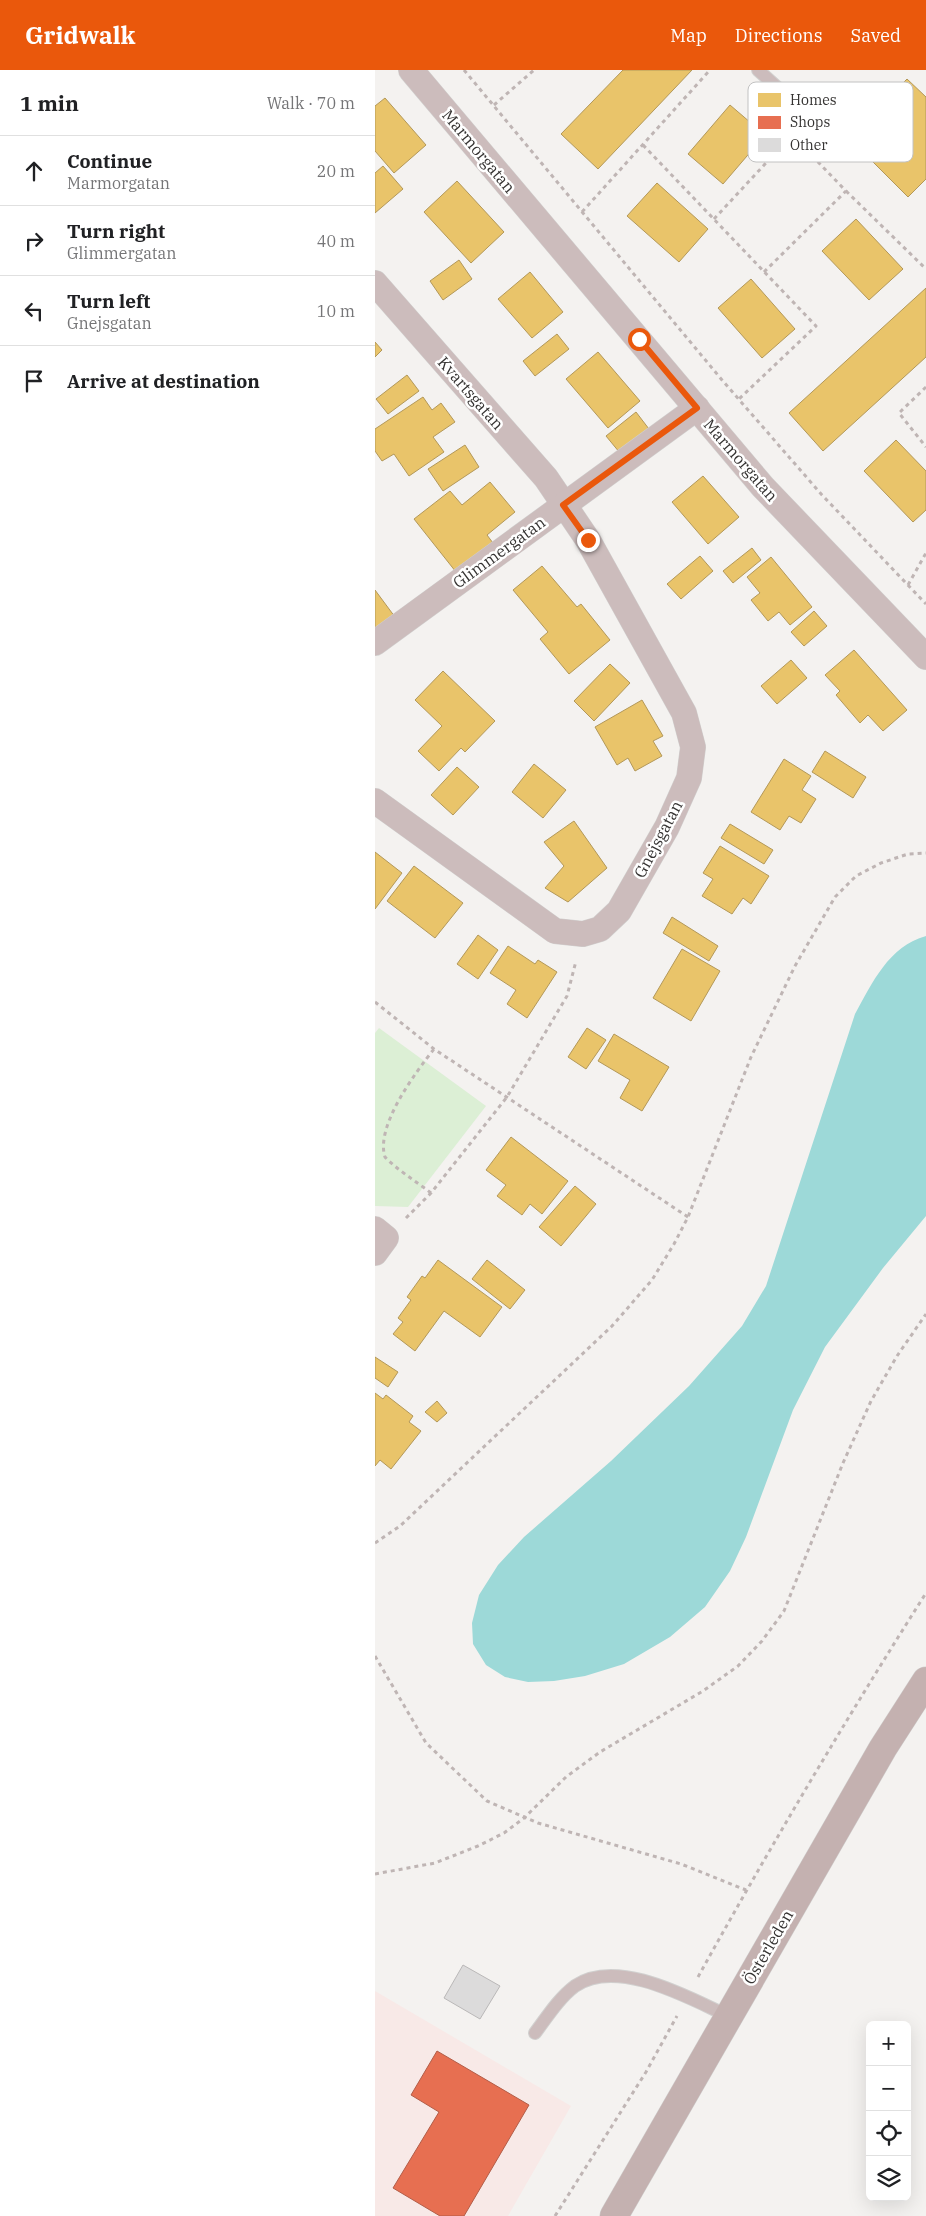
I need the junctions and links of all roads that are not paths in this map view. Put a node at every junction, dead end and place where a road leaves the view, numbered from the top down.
1 (411, 70) edge
2 (759, 70) edge
3 (772, 82) edge
4 (375, 283) edge
5 (697, 408) junction
6 (563, 505) junction
7 (375, 643) edge
8 (926, 657) edge
9 (375, 801) edge
10 (926, 1681) edge
11 (728, 2016) junction
12 (535, 2033) dead end
13 (615, 2216) edge

1 - 5 street, Marmorgatan
2 - 3 lane
4 - 6 street, Kvartsgatan
5 - 6 street, Glimmergatan
5 - 8 street, Marmorgatan
6 - 7 street, Glimmergatan
6 - 9 street, Gnejsgatan
10 - 11 main road, Österleden
11 - 12 lane
11 - 13 main road, Österleden

